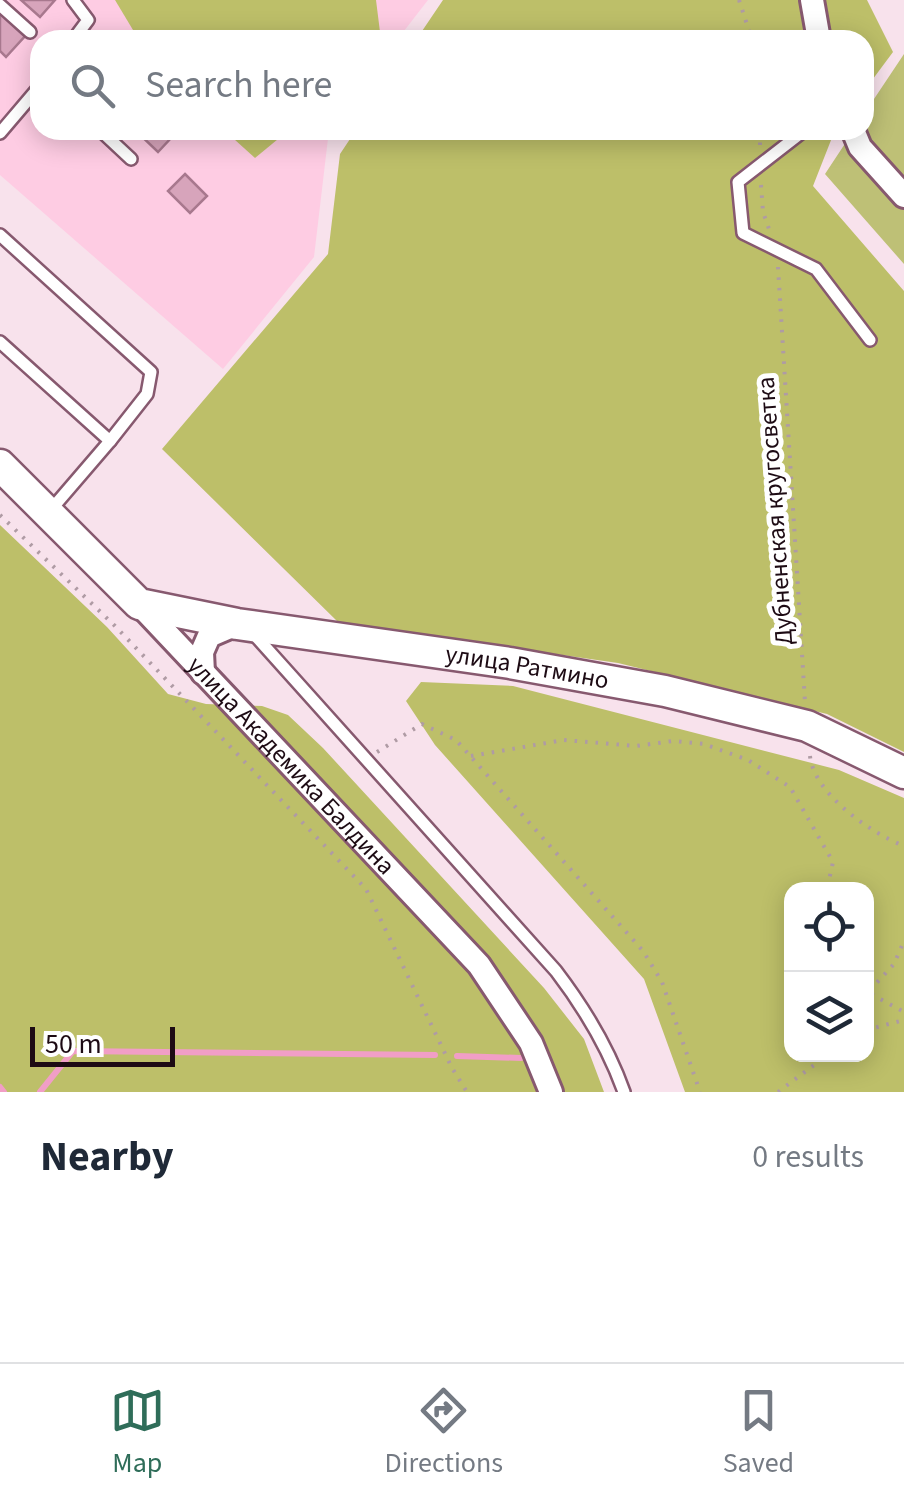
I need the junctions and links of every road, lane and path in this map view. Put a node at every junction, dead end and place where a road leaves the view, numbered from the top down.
1 (73, 0) edge
2 (739, 0) edge
3 (812, 0) edge
4 (0, 6) edge
5 (80, 30) edge
6 (749, 30) edge
7 (817, 30) edge
8 (30, 32) dead end
9 (30, 98) edge
10 (0, 133) edge
11 (111, 140) edge
12 (760, 140) edge
13 (793, 140) edge
14 (858, 140) edge
15 (131, 159) dead end
16 (760, 167) junction
17 (904, 196) edge
18 (0, 235) edge
19 (777, 252) junction
20 (870, 340) dead end
21 (0, 342) edge
22 (110, 441) junction
23 (0, 465) edge
24 (48, 513) junction
25 (0, 515) edge
26 (138, 604) junction
27 (242, 624) junction
28 (203, 673) junction
29 (807, 726) junction
30 (471, 756) junction
31 (366, 759) junction
32 (904, 773) edge
33 (904, 846) edge
34 (828, 882) edge
35 (904, 941) edge
36 (874, 982) edge
37 (874, 992) edge
38 (904, 1012) edge
39 (904, 1020) edge
40 (874, 1028) edge
41 (818, 1062) edge
42 (467, 1092) edge
43 (551, 1092) edge
44 (624, 1092) edge
45 (700, 1092) edge
46 (778, 1092) edge

1 - 5 lane
2 - 6 path
3 - 7 street
4 - 8 lane
9 - 10 lane
11 - 15 lane
12 - 16 path, Дубненская кругосветка
13 - 16 lane
14 - 17 street
16 - 19 path, Дубненская кругосветка
16 - 19 lane
18 - 22 lane
19 - 20 lane
19 - 29 path, Дубненская кругосветка
21 - 22 lane
22 - 24 lane
23 - 24 street, улица Академика Балдина
24 - 26 street, улица Академика Балдина
25 - 42 path
26 - 27 street, улица Ратмино
26 - 28 street, улица Академика Балдина
27 - 28 street
27 - 29 street, улица Ратмино
27 - 31 lane
28 - 43 street, улица Академика Балдина
29 - 32 street, улица Ратмино
29 - 33 path, Дубненская кругосветка
30 - 31 path
30 - 34 path
30 - 45 path
31 - 44 lane
35 - 36 path
37 - 38 path
39 - 40 path
41 - 46 path

